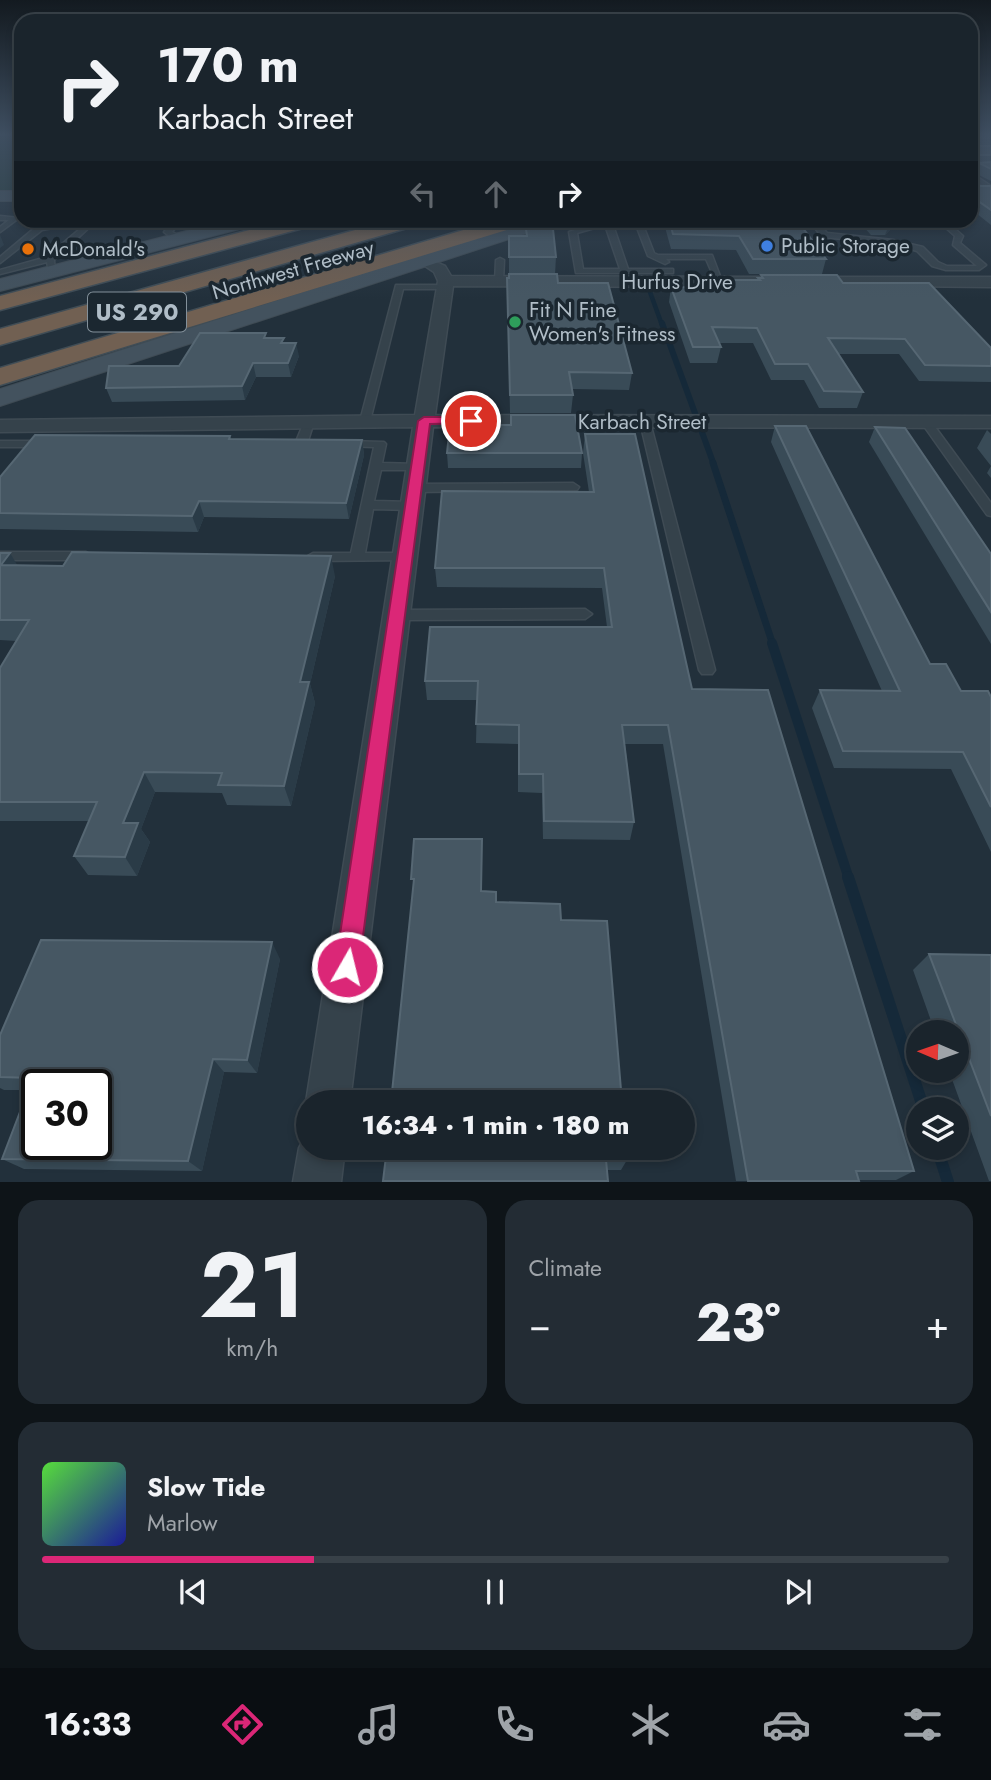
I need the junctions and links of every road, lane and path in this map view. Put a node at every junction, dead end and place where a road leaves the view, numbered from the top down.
1 (35, 228) edge
2 (40, 228) edge
3 (84, 228) edge
4 (251, 228) edge
5 (281, 228) edge
6 (347, 228) edge
7 (368, 228) edge
8 (438, 228) edge
9 (509, 228) edge
10 (517, 228) edge
11 (587, 228) edge
12 (610, 228) edge
13 (641, 228) edge
14 (819, 228) edge
15 (950, 228) edge
16 (178, 230) edge
17 (0, 255) edge
18 (657, 257) junction
19 (500, 260) dead end
20 (0, 261) edge
21 (51, 265) junction
22 (625, 271) junction
23 (0, 272) edge
24 (275, 276) junction
25 (672, 276) junction
26 (439, 277) junction
27 (499, 282) junction
28 (720, 282) junction
29 (991, 282) edge
30 (0, 285) edge
31 (126, 288) junction
32 (0, 293) edge
33 (0, 303) edge
34 (0, 313) edge
35 (0, 322) edge
36 (0, 337) edge
37 (0, 351) edge
38 (0, 372) edge
39 (0, 377) edge
40 (0, 398) edge
41 (365, 421) junction
42 (424, 421) junction
43 (309, 422) junction
44 (645, 422) junction
45 (926, 422) junction
46 (991, 422) edge
47 (7, 426) edge
48 (0, 443) edge
49 (55, 444) edge
50 (314, 444) edge
51 (327, 444) edge
52 (375, 467) junction
53 (415, 487) junction
54 (573, 487) dead end
55 (367, 505) junction
56 (991, 512) edge
57 (0, 556) edge
58 (96, 556) edge
59 (302, 556) edge
60 (357, 556) junction
61 (405, 557) junction
62 (585, 614) dead end
63 (397, 615) junction
64 (707, 670) dead end
65 (330, 1090) edge
66 (320, 1160) edge
67 (317, 1181) edge

1 - 17 lane
2 - 20 lane
3 - 21 lane
4 - 32 highway
5 - 33 highway
6 - 31 highway, Northwest Freeway / US 290
7 - 36 highway
8 - 24 highway, Northwest Freeway / US 290
9 - 39 highway
10 - 26 main road
11 - 22 lane
12 - 22 lane
13 - 18 lane
14 - 15 lane
16 - 21 main road
18 - 25 lane
18 - 28 lane
19 - 27 lane
21 - 23 lane
21 - 30 main road
22 - 25 lane
24 - 37 highway, Northwest Freeway / US 290
24 - 38 highway
25 - 27 street, Hurfus Drive
25 - 28 street, Hurfus Drive
26 - 27 street, Hurfus Drive
26 - 40 main road
26 - 41 lane
26 - 42 street
28 - 29 street, Hurfus Drive
31 - 34 highway
31 - 35 highway, Northwest Freeway / US 290
41 - 42 street, Karbach Street
41 - 43 street, Karbach Street
42 - 44 street, Karbach Street
42 - 53 street
43 - 47 street, Karbach Street
43 - 50 lane
44 - 45 street, Karbach Street
44 - 64 lane
45 - 46 street, Karbach Street
45 - 56 lane
47 - 48 lane
48 - 49 lane
51 - 52 lane
52 - 53 lane
52 - 55 lane
53 - 54 lane
53 - 55 lane
53 - 61 street
55 - 60 lane
57 - 58 lane
59 - 60 lane
60 - 61 lane
61 - 63 street
62 - 63 lane
63 - 65 street
66 - 67 street

